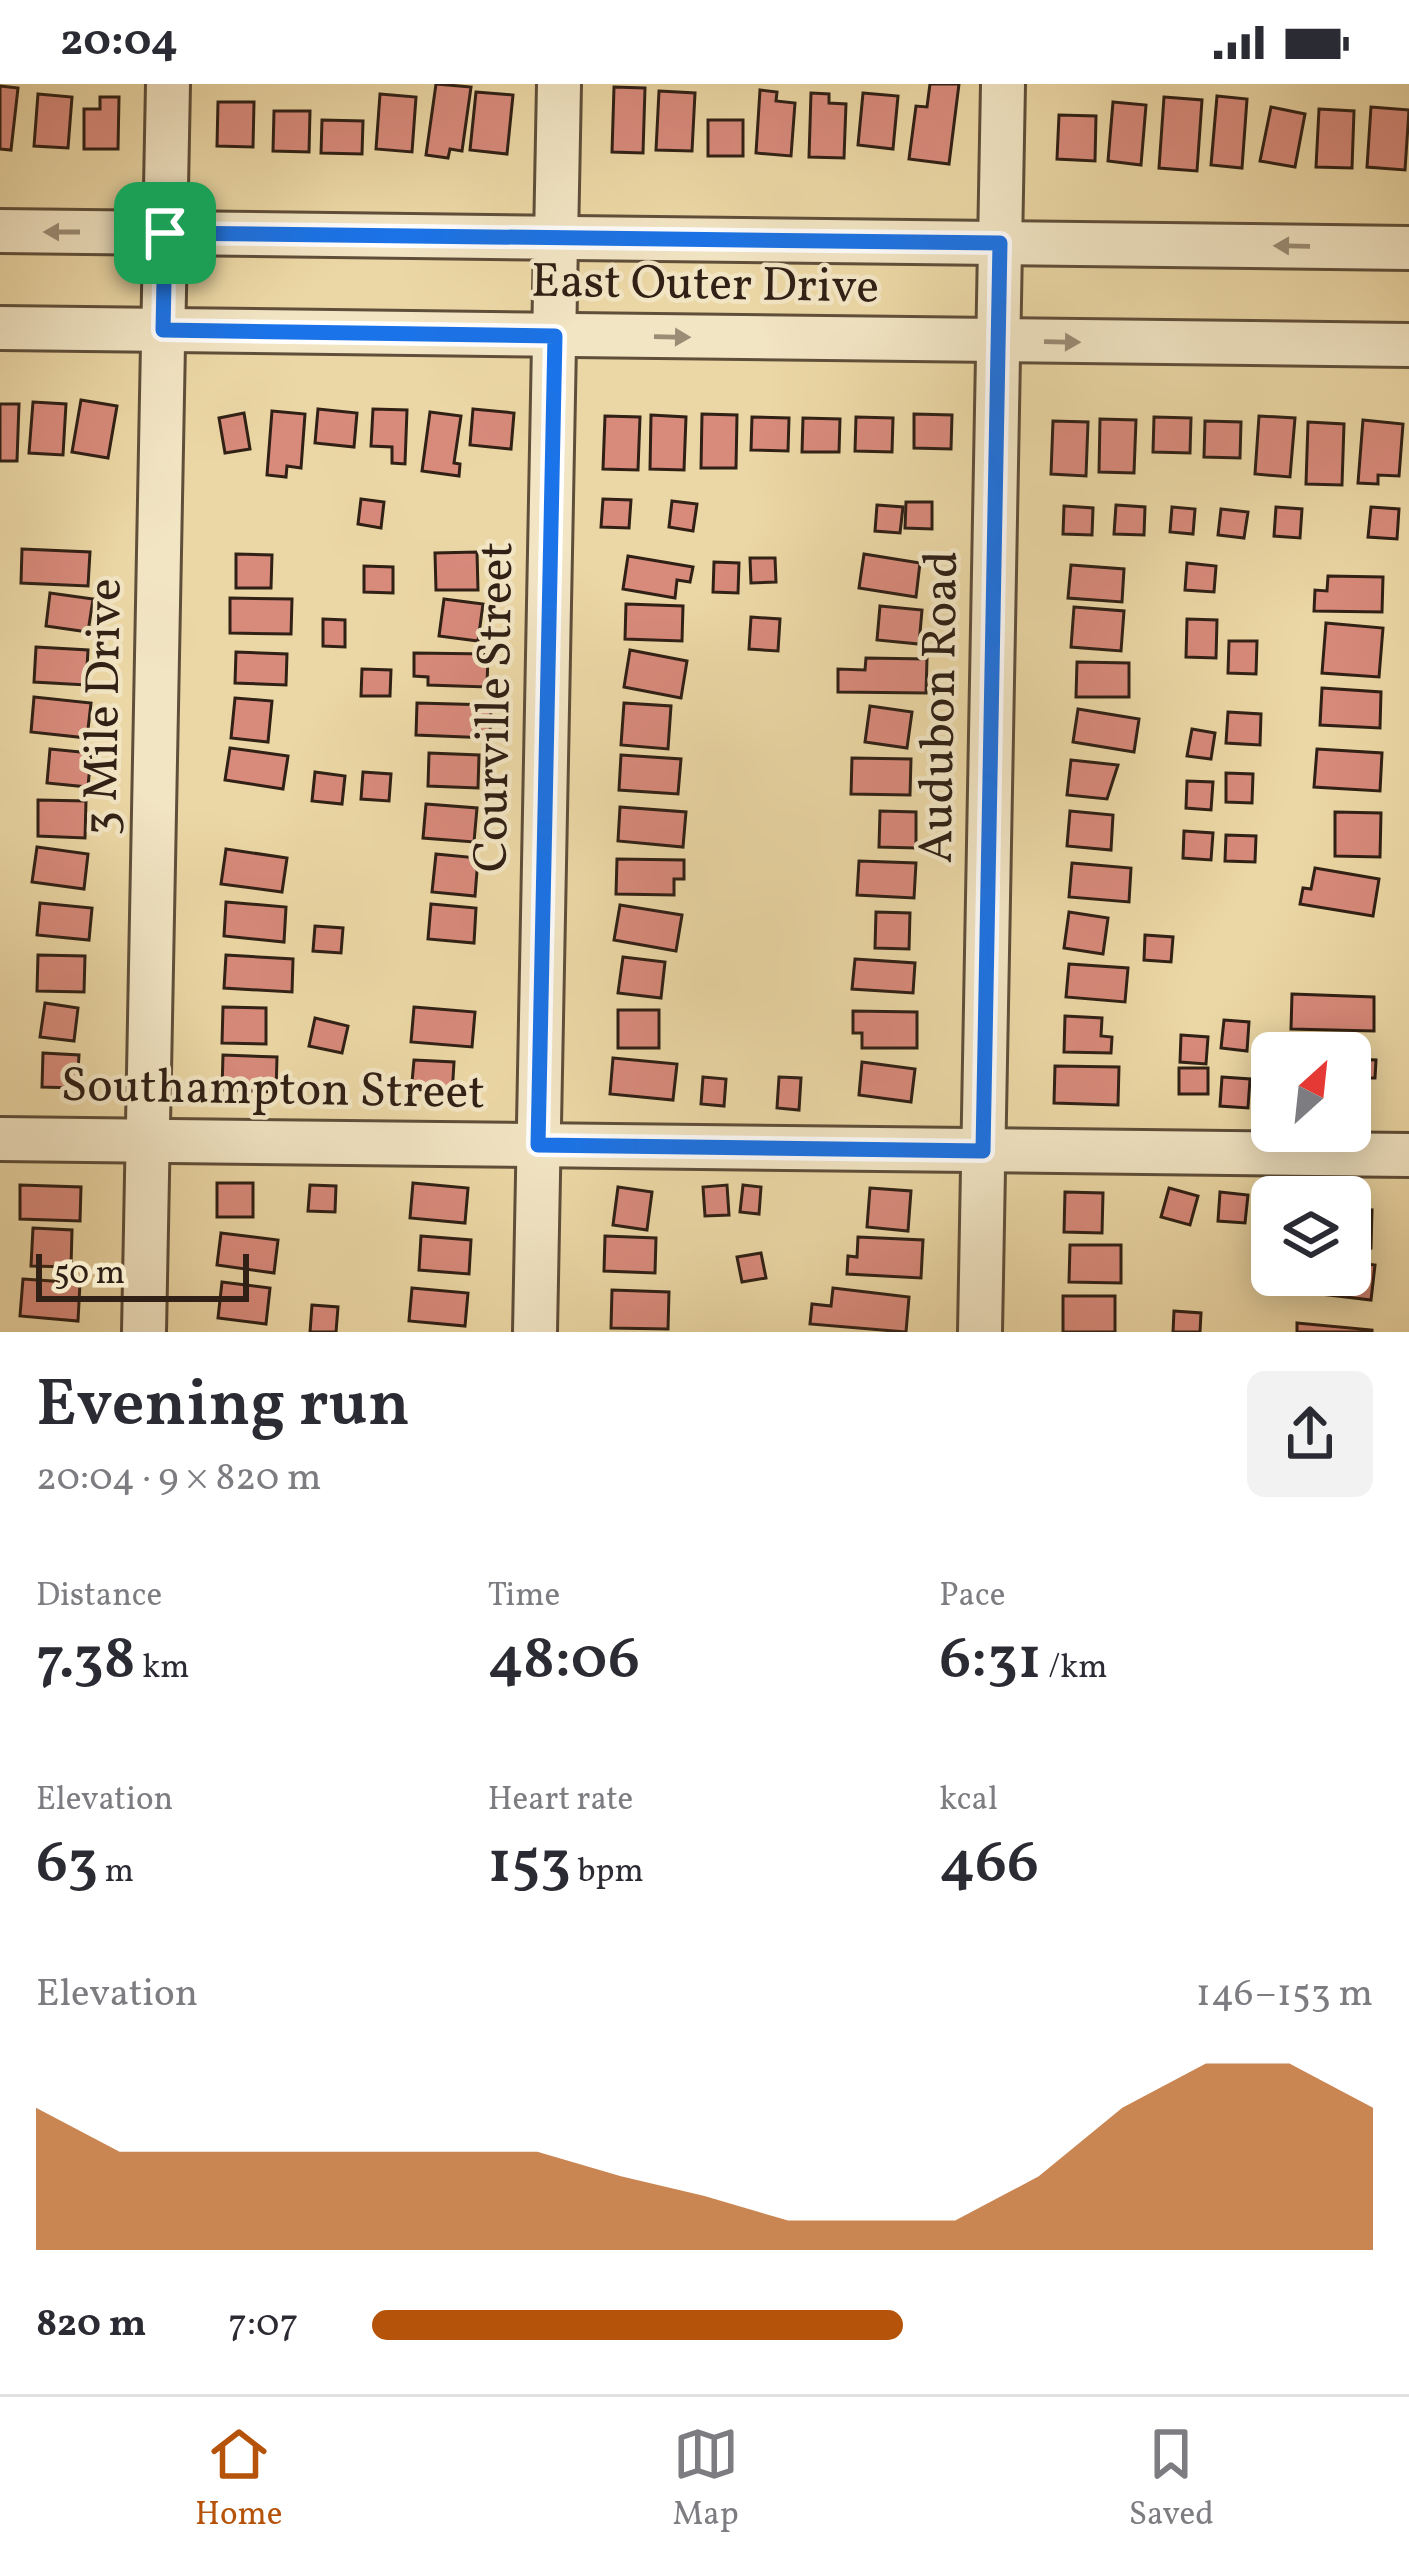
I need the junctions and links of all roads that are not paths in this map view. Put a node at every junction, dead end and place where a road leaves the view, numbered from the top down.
1 (168, 84) edge
2 (560, 84) edge
3 (1004, 84) edge
4 (0, 231) edge
5 (165, 233) junction
6 (557, 237) junction
7 (1000, 243) junction
8 (1409, 248) edge
9 (0, 328) edge
10 (163, 330) junction
11 (555, 336) junction
12 (999, 341) junction
13 (1409, 345) edge
14 (0, 1139) edge
15 (148, 1141) junction
16 (538, 1145) junction
17 (983, 1151) junction
18 (1409, 1155) edge
19 (144, 1332) edge
20 (535, 1332) edge
21 (980, 1332) edge

1 - 5 street, 3 Mile Drive
2 - 6 street, Courville Street
3 - 7 street, Audubon Road
5 -> 4 street, East Outer Drive
5 - 6 street, East Outer Drive
5 - 10 street, 3 Mile Drive
6 - 7 street, East Outer Drive
6 - 11 street, Courville Street
8 -> 7 street, East Outer Drive
7 - 12 street, Audubon Road
9 - 10 street, East Outer Drive
10 - 11 street, East Outer Drive
10 - 15 street, 3 Mile Drive
11 -> 12 street, East Outer Drive
11 - 16 street, Courville Street
12 -> 13 street, East Outer Drive
12 - 17 street, Audubon Road
14 - 15 street, Southampton Street
15 - 16 street, Southampton Street
15 - 19 street, 3 Mile Drive
16 - 17 street, Southampton Street
16 - 20 street, Courville Street
17 - 18 street, Southampton Street
17 - 21 street, Audubon Road

